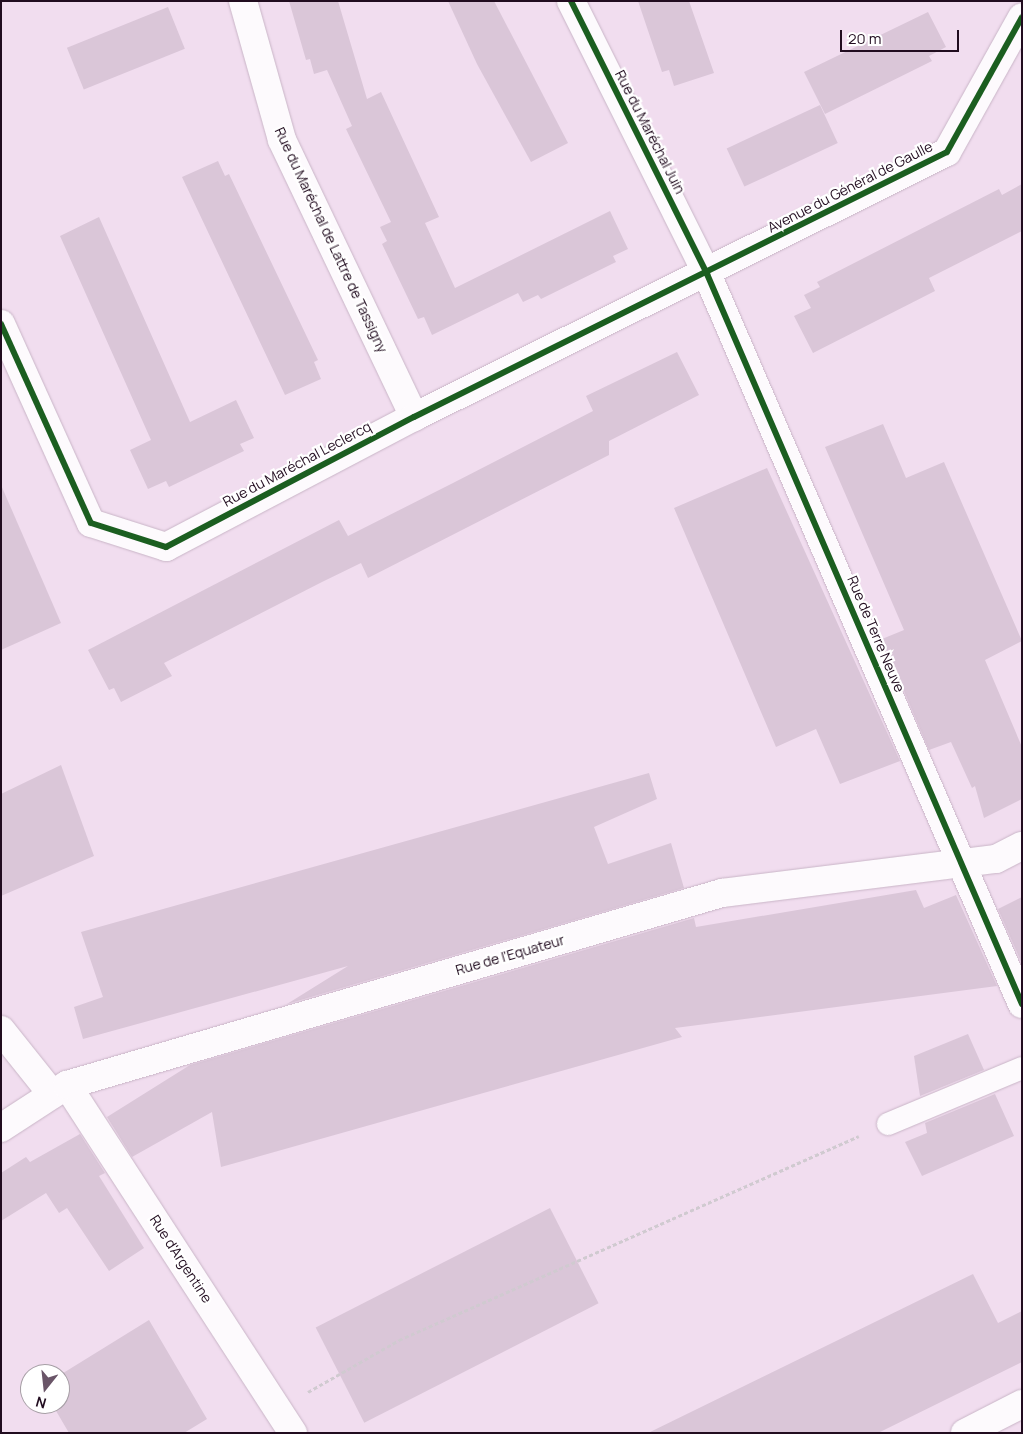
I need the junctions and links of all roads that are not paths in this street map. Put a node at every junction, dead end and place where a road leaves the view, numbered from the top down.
1 (243, 1) edge
2 (571, 1) edge
3 (1022, 18) edge
4 (707, 274) junction
5 (1, 324) edge
6 (414, 417) junction
7 (1022, 846) edge
8 (961, 862) junction
9 (1022, 1004) edge
10 (1, 1030) edge
11 (1022, 1068) edge
12 (59, 1090) junction
13 (888, 1124) road end
14 (1, 1128) edge
15 (1022, 1404) edge
16 (282, 1424) edge
17 (965, 1433) edge

1 - 6 street, Rue du Maréchal de Lattre de Tassigny
2 - 4 street, Rue du Maréchal Juin
3 - 4 street, Avenue du Général de Gaulle
4 - 6 street, Rue du Maréchal Leclercq
4 - 8 street, Rue de Terre Neuve
5 - 6 street, Rue du Maréchal Leclercq
7 - 8 street, Rue de l'Equateur
8 - 9 street, Rue de Terre Neuve
8 - 12 street, Rue de l'Equateur
10 - 12 street, Rue d'Argentine
11 - 13 lane
12 - 14 street, Rue de l'Equateur
12 - 16 street, Rue d'Argentine
15 - 17 street

